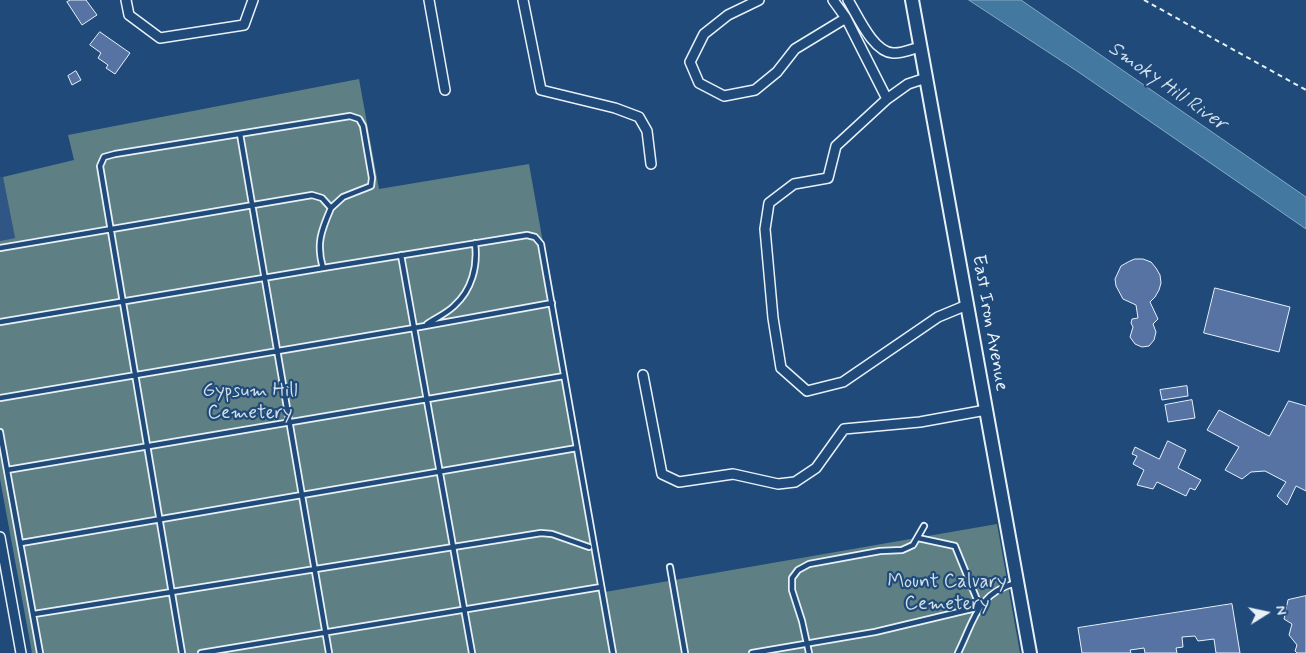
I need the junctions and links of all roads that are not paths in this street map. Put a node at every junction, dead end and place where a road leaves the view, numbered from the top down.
1 (126, 0) edge
2 (253, 0) edge
3 (429, 0) edge
4 (523, 0) edge
5 (759, 0) edge
6 (833, 0) edge
7 (848, 0) edge
8 (912, 0) edge
9 (846, 18) junction
10 (920, 47) junction
11 (926, 78) junction
12 (445, 90) dead end
13 (887, 99) junction
14 (240, 134) junction
15 (650, 164) dead end
16 (252, 205) junction
17 (330, 208) junction
18 (111, 230) junction
19 (475, 243) junction
20 (0, 248) edge
21 (401, 255) junction
22 (323, 268) junction
23 (265, 278) junction
24 (123, 301) junction
25 (552, 303) junction
26 (967, 305) junction
27 (0, 322) edge
28 (424, 326) junction
29 (414, 328) junction
30 (278, 351) junction
31 (135, 375) junction
32 (643, 375) dead end
33 (564, 376) junction
34 (0, 398) edge
35 (427, 399) junction
36 (986, 410) junction
37 (290, 422) junction
38 (0, 432) edge
39 (148, 446) junction
40 (577, 448) junction
41 (7, 470) junction
42 (440, 471) junction
43 (302, 495) junction
44 (160, 519) junction
45 (924, 526) dead end
46 (0, 537) edge
47 (918, 538) junction
48 (20, 543) junction
49 (453, 546) junction
50 (589, 547) dead end
51 (670, 567) dead end
52 (314, 569) junction
53 (1017, 582) junction
54 (602, 588) junction
55 (172, 592) junction
56 (980, 608) junction
57 (464, 610) junction
58 (34, 614) junction
59 (326, 632) junction
60 (807, 644) junction
61 (21, 653) edge
62 (40, 653) edge
63 (182, 653) edge
64 (201, 653) edge
65 (329, 653) edge
66 (472, 653) edge
67 (613, 653) edge
68 (685, 653) edge
69 (752, 653) edge
70 (809, 653) edge
71 (958, 653) edge
72 (1030, 653) edge

1 - 2 street
3 - 12 street
4 - 15 street
5 - 9 street
6 - 9 street
7 - 10 street
8 - 10 street, East Iron Avenue
9 - 13 street
10 - 11 street, East Iron Avenue
11 - 13 street
11 - 26 street, East Iron Avenue
13 - 26 street
14 - 16 lane
14 - 17 lane
14 - 18 lane
16 - 17 lane
16 - 18 lane
16 - 23 lane
17 - 22 lane
18 - 20 lane
18 - 24 lane
19 - 21 lane
19 - 25 lane
19 - 28 lane
21 - 22 lane
21 - 29 lane
22 - 23 lane
23 - 24 lane
23 - 30 lane
24 - 27 lane
24 - 31 lane
25 - 28 lane
25 - 33 lane
26 - 36 street, East Iron Avenue
28 - 29 lane
29 - 30 lane
29 - 35 lane
30 - 31 lane
30 - 37 lane
31 - 34 lane
31 - 39 lane
32 - 36 street
33 - 35 lane
33 - 40 lane
35 - 37 lane
35 - 42 lane
36 - 53 street, East Iron Avenue
37 - 39 lane
37 - 43 lane
38 - 41 lane
39 - 41 lane
39 - 44 lane
40 - 42 lane
40 - 54 lane
41 - 48 lane
42 - 43 lane
42 - 49 lane
43 - 44 lane
43 - 52 lane
44 - 48 lane
44 - 55 lane
45 - 47 lane
46 - 61 street
47 - 56 lane
47 - 60 lane
48 - 58 lane
49 - 50 lane
49 - 52 lane
49 - 57 lane
51 - 68 lane
52 - 55 lane
52 - 59 lane
53 - 56 lane
53 - 72 street, East Iron Avenue
54 - 57 lane
54 - 67 lane
55 - 58 lane
55 - 63 lane
56 - 60 lane
56 - 71 lane
57 - 59 lane
57 - 66 lane
58 - 62 lane
59 - 64 lane
59 - 65 lane
60 - 69 lane
60 - 70 lane

